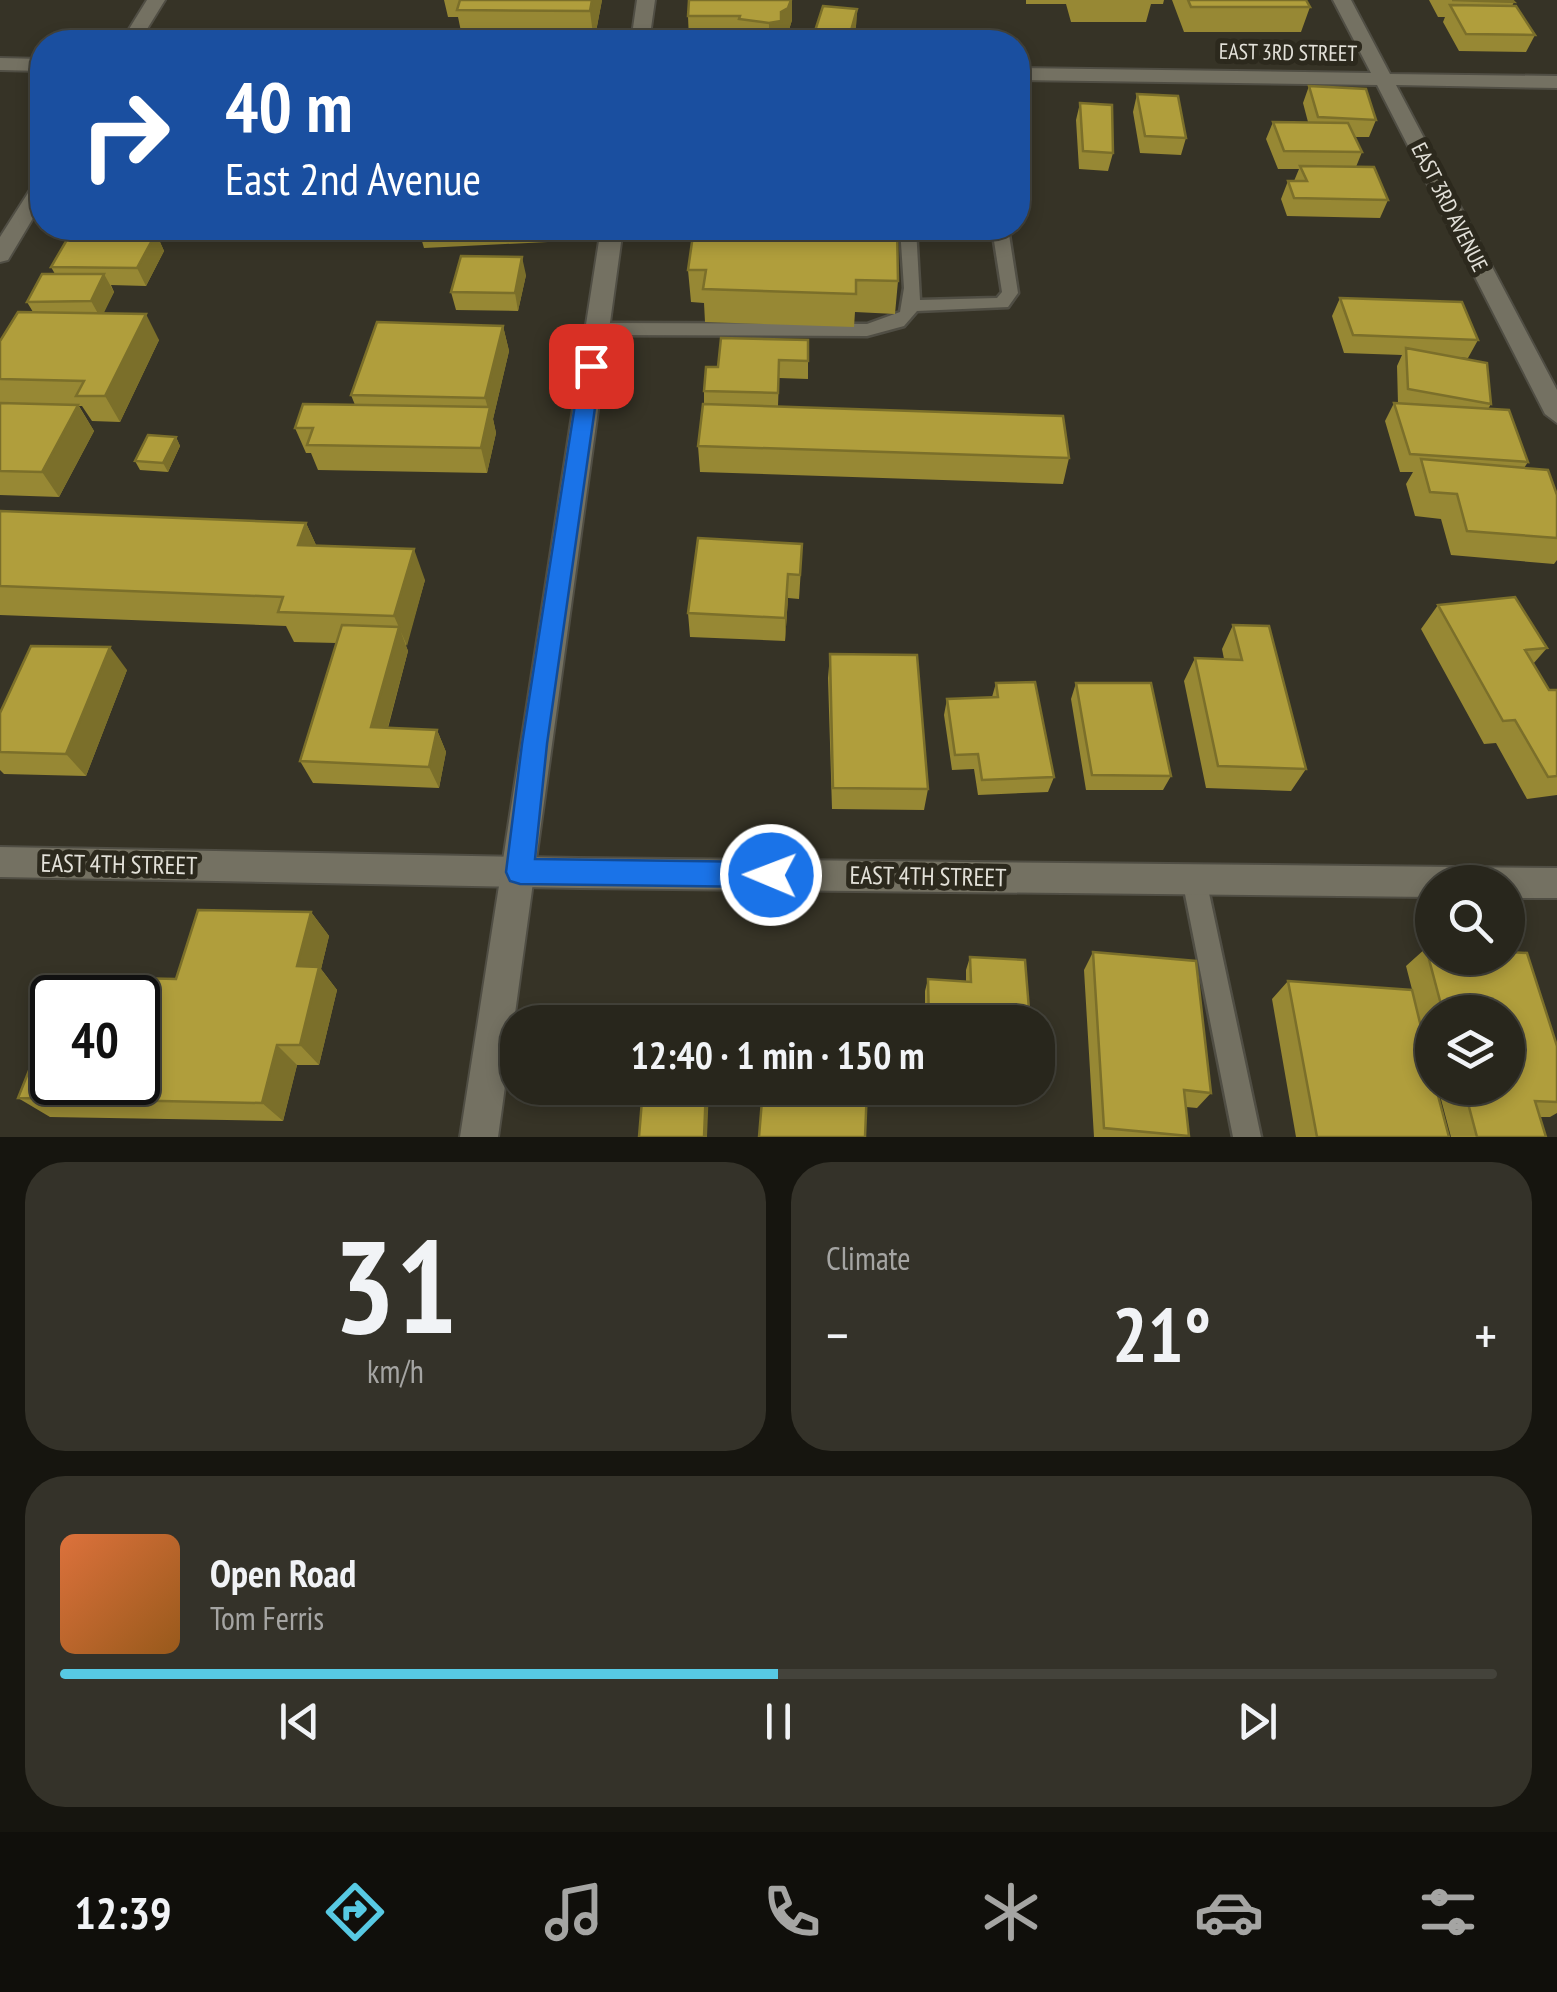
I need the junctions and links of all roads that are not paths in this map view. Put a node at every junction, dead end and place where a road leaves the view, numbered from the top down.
1 (156, 0) edge
2 (646, 0) edge
3 (1342, 0) edge
4 (137, 30) edge
5 (642, 30) edge
6 (0, 64) edge
7 (30, 65) edge
8 (1030, 74) edge
9 (1383, 78) junction
10 (1557, 82) edge
11 (30, 206) edge
12 (610, 240) edge
13 (909, 240) edge
14 (1002, 240) edge
15 (0, 256) edge
16 (912, 306) junction
17 (596, 329) junction
18 (1557, 414) edge
19 (0, 862) edge
20 (520, 872) junction
21 (1194, 879) junction
22 (1557, 882) edge
23 (479, 1137) edge
24 (1247, 1137) edge

1 - 4 street
2 - 5 street
3 - 9 street, EAST 3RD AVENUE
6 - 7 street
8 - 9 street, EAST 3RD STREET
9 - 10 street, EAST 3RD STREET
9 - 18 street, EAST 3RD AVENUE
11 - 15 street
12 - 17 street
13 - 16 lane
14 - 16 lane
16 - 17 lane
17 - 20 street
19 - 20 street, EAST 4TH STREET
20 - 21 street, EAST 4TH STREET
20 - 23 street
21 - 22 street, EAST 4TH STREET
21 - 24 lane

